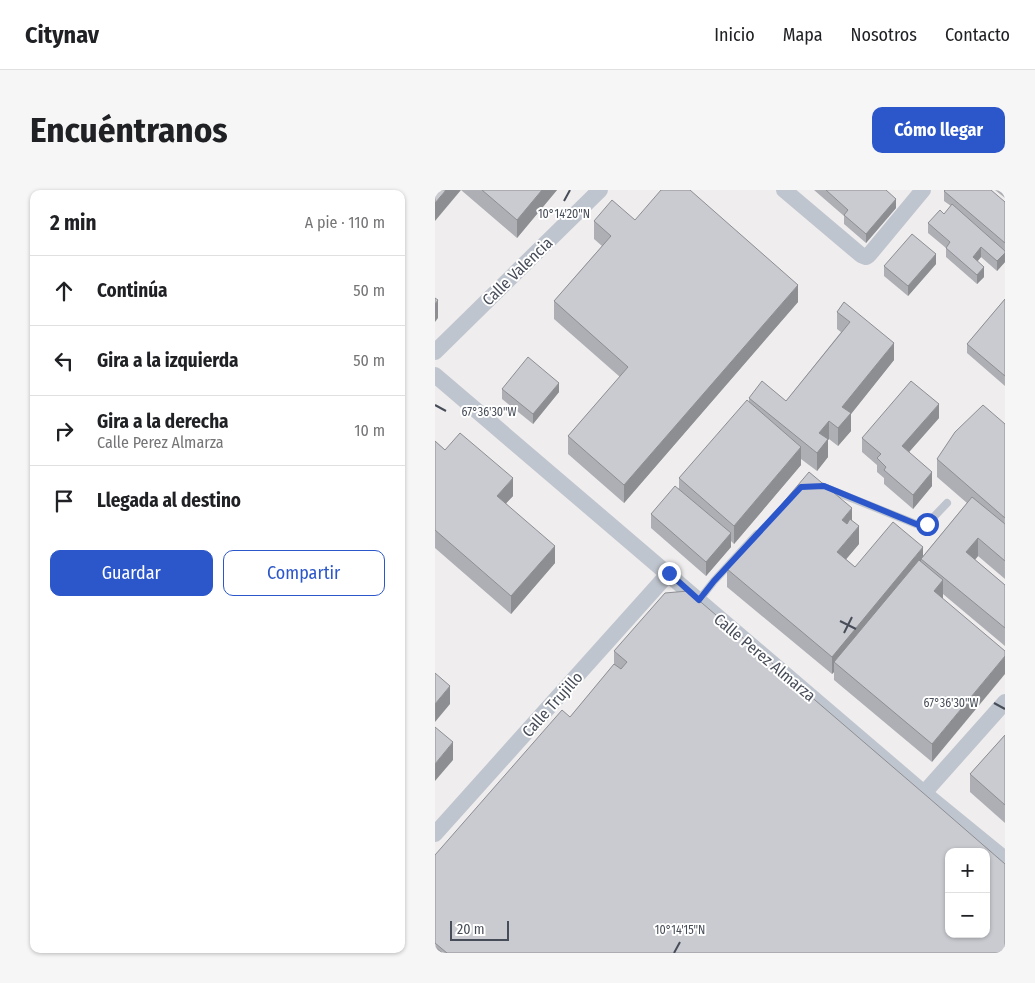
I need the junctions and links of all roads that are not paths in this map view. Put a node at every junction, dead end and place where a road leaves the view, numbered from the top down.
1 (600, 190) edge
2 (784, 190) edge
3 (923, 190) edge
4 (435, 352) edge
5 (435, 375) edge
6 (810, 486) edge
7 (947, 503) dead end
8 (761, 530) edge
9 (669, 573) junction
10 (699, 600) junction
11 (1005, 702) edge
12 (925, 793) junction
13 (435, 834) edge
14 (1005, 859) edge

1 - 4 street, Calle Valencia
2 - 3 street
5 - 9 street, Calle Perez Almarza
6 - 7 lane
8 - 10 lane
9 - 10 street, Calle Perez Almarza
9 - 13 street, Calle Trujillo
10 - 12 street, Calle Perez Almarza
11 - 12 street
12 - 14 street, Calle Perez Almarza

